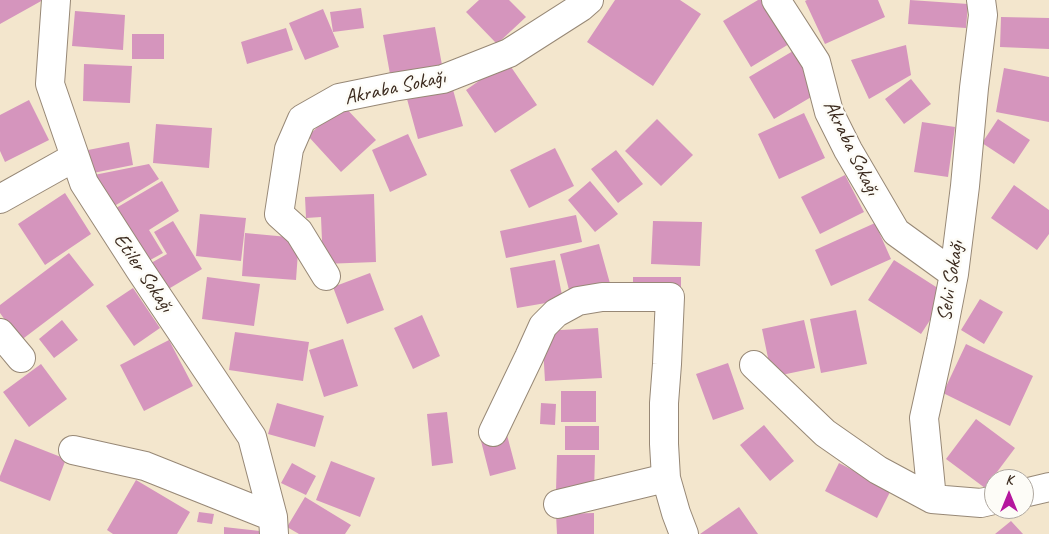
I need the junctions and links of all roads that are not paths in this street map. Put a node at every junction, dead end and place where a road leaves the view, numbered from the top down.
1 (56, 0) edge
2 (589, 0) edge
3 (776, 0) edge
4 (980, 0) edge
5 (75, 157) junction
6 (0, 198) edge
7 (954, 274) junction
8 (326, 276) dead end
9 (0, 333) edge
10 (21, 358) dead end
11 (754, 365) dead end
12 (492, 432) dead end
13 (72, 450) dead end
14 (666, 478) junction
15 (1049, 488) edge
16 (1034, 491) edge
17 (932, 499) junction
18 (984, 502) edge
19 (558, 504) dead end
20 (273, 526) edge
21 (684, 534) edge

1 - 5 street, Etiler Sokağı
2 - 8 street, Akraba Sokağı
3 - 7 street, Akraba Sokağı
4 - 7 street, Selvi Sokağı
5 - 6 street
5 - 20 street, Etiler Sokağı
7 - 17 street, Selvi Sokağı
9 - 10 street
11 - 17 street
12 - 14 street
13 - 20 street
14 - 19 street
14 - 21 street
15 - 16 street
17 - 18 street

